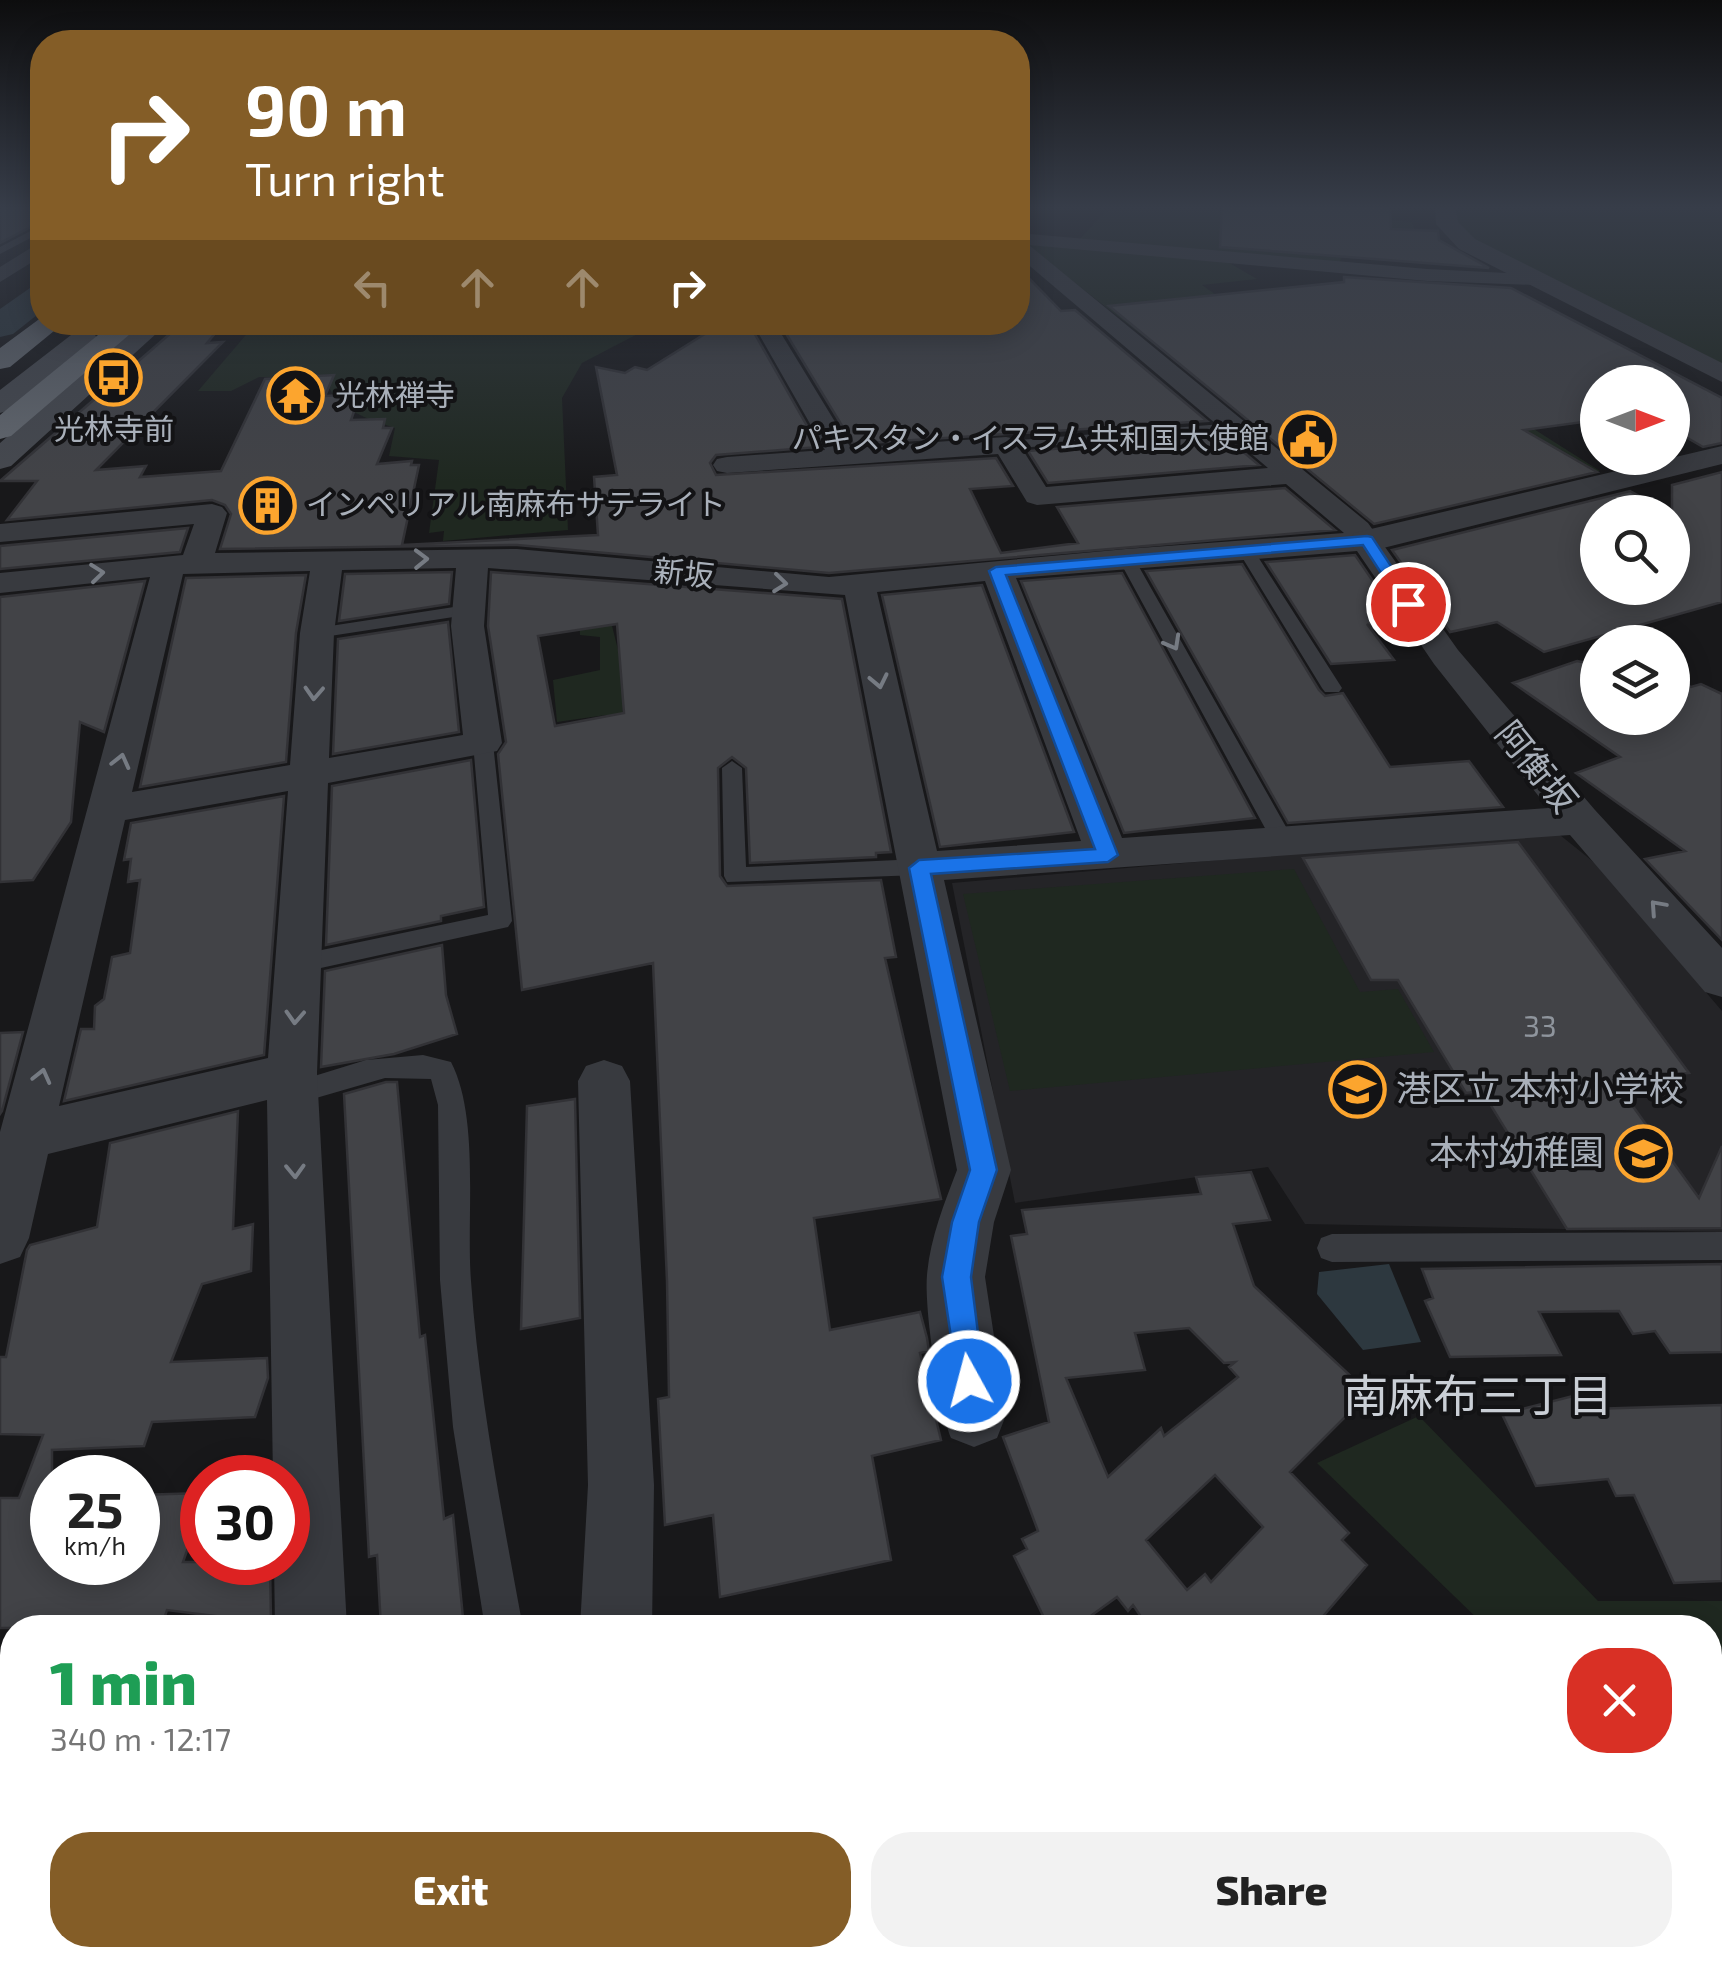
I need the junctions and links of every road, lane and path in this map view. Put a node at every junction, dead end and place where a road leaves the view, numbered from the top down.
1 (1083, 298) edge
2 (1573, 298) edge
3 (30, 325) edge
4 (35, 335) edge
5 (58, 335) edge
6 (88, 335) edge
7 (115, 335) edge
8 (141, 335) edge
9 (771, 335) edge
10 (0, 346) edge
11 (0, 361) edge
12 (1722, 374) edge
13 (0, 381) edge
14 (0, 404) edge
15 (1236, 427) junction
16 (0, 430) edge
17 (1006, 445) junction
18 (1722, 456) edge
19 (843, 457) junction
20 (0, 459) edge
21 (727, 465) dead end
22 (1292, 475) junction
23 (1037, 496) junction
24 (0, 533) edge
25 (1367, 540) junction
26 (1069, 543) junction
27 (1245, 549) junction
28 (474, 558) junction
29 (1126, 558) junction
30 (327, 561) junction
31 (183, 564) junction
32 (996, 571) junction
33 (0, 583) edge
34 (859, 586) junction
35 (467, 610) junction
36 (317, 634) junction
37 (1332, 688) dead end
38 (483, 743) junction
39 (732, 768) dead end
40 (310, 775) junction
41 (109, 810) junction
42 (1580, 820) junction
43 (1283, 841) junction
44 (1108, 855) junction
45 (919, 868) junction
46 (298, 964) junction
47 (1721, 977) edge
48 (604, 1081) dead end
49 (292, 1084) junction
50 (28, 1136) junction
51 (0, 1238) edge
52 (1722, 1246) edge
53 (1332, 1248) dead end
54 (974, 1415) dead end
55 (311, 1615) edge
56 (502, 1615) edge
57 (616, 1615) edge

1 - 15 street, 阿衡坂
2 - 12 street
3 - 10 highway
4 - 11 highway
5 - 13 highway
6 - 14 main road
7 - 16 highway
8 - 20 main road
9 - 19 street
15 - 17 lane
15 - 22 street, 阿衡坂
17 - 19 street
17 - 23 street
18 - 25 street
19 - 21 street
22 - 23 street
22 - 25 street, 阿衡坂
23 - 26 street
24 - 31 street
25 - 27 street, 新坂
25 - 42 street, 阿衡坂
26 - 29 street, 新坂
26 - 32 street, 新坂
27 - 29 street, 新坂
27 - 37 lane
30 -> 28 street, 新坂
28 -> 34 street, 新坂
28 - 35 street
29 -> 43 lane
30 - 31 street, 新坂
30 - 36 street
33 -> 31 street, 新坂
41 -> 31 street
32 - 34 street, 新坂
32 - 44 street
34 -> 45 street
35 - 36 lane
35 - 38 street
36 -> 40 street
38 - 40 street
38 - 46 lane
39 - 45 lane
40 - 41 street
40 - 46 street
50 -> 41 street
42 - 43 street
47 -> 42 street, 阿衡坂
43 - 44 street
44 - 45 street
45 - 54 street
46 -> 49 street
48 - 57 street
49 - 50 street
49 -> 55 street
49 - 56 lane
50 - 51 street
52 - 53 lane

